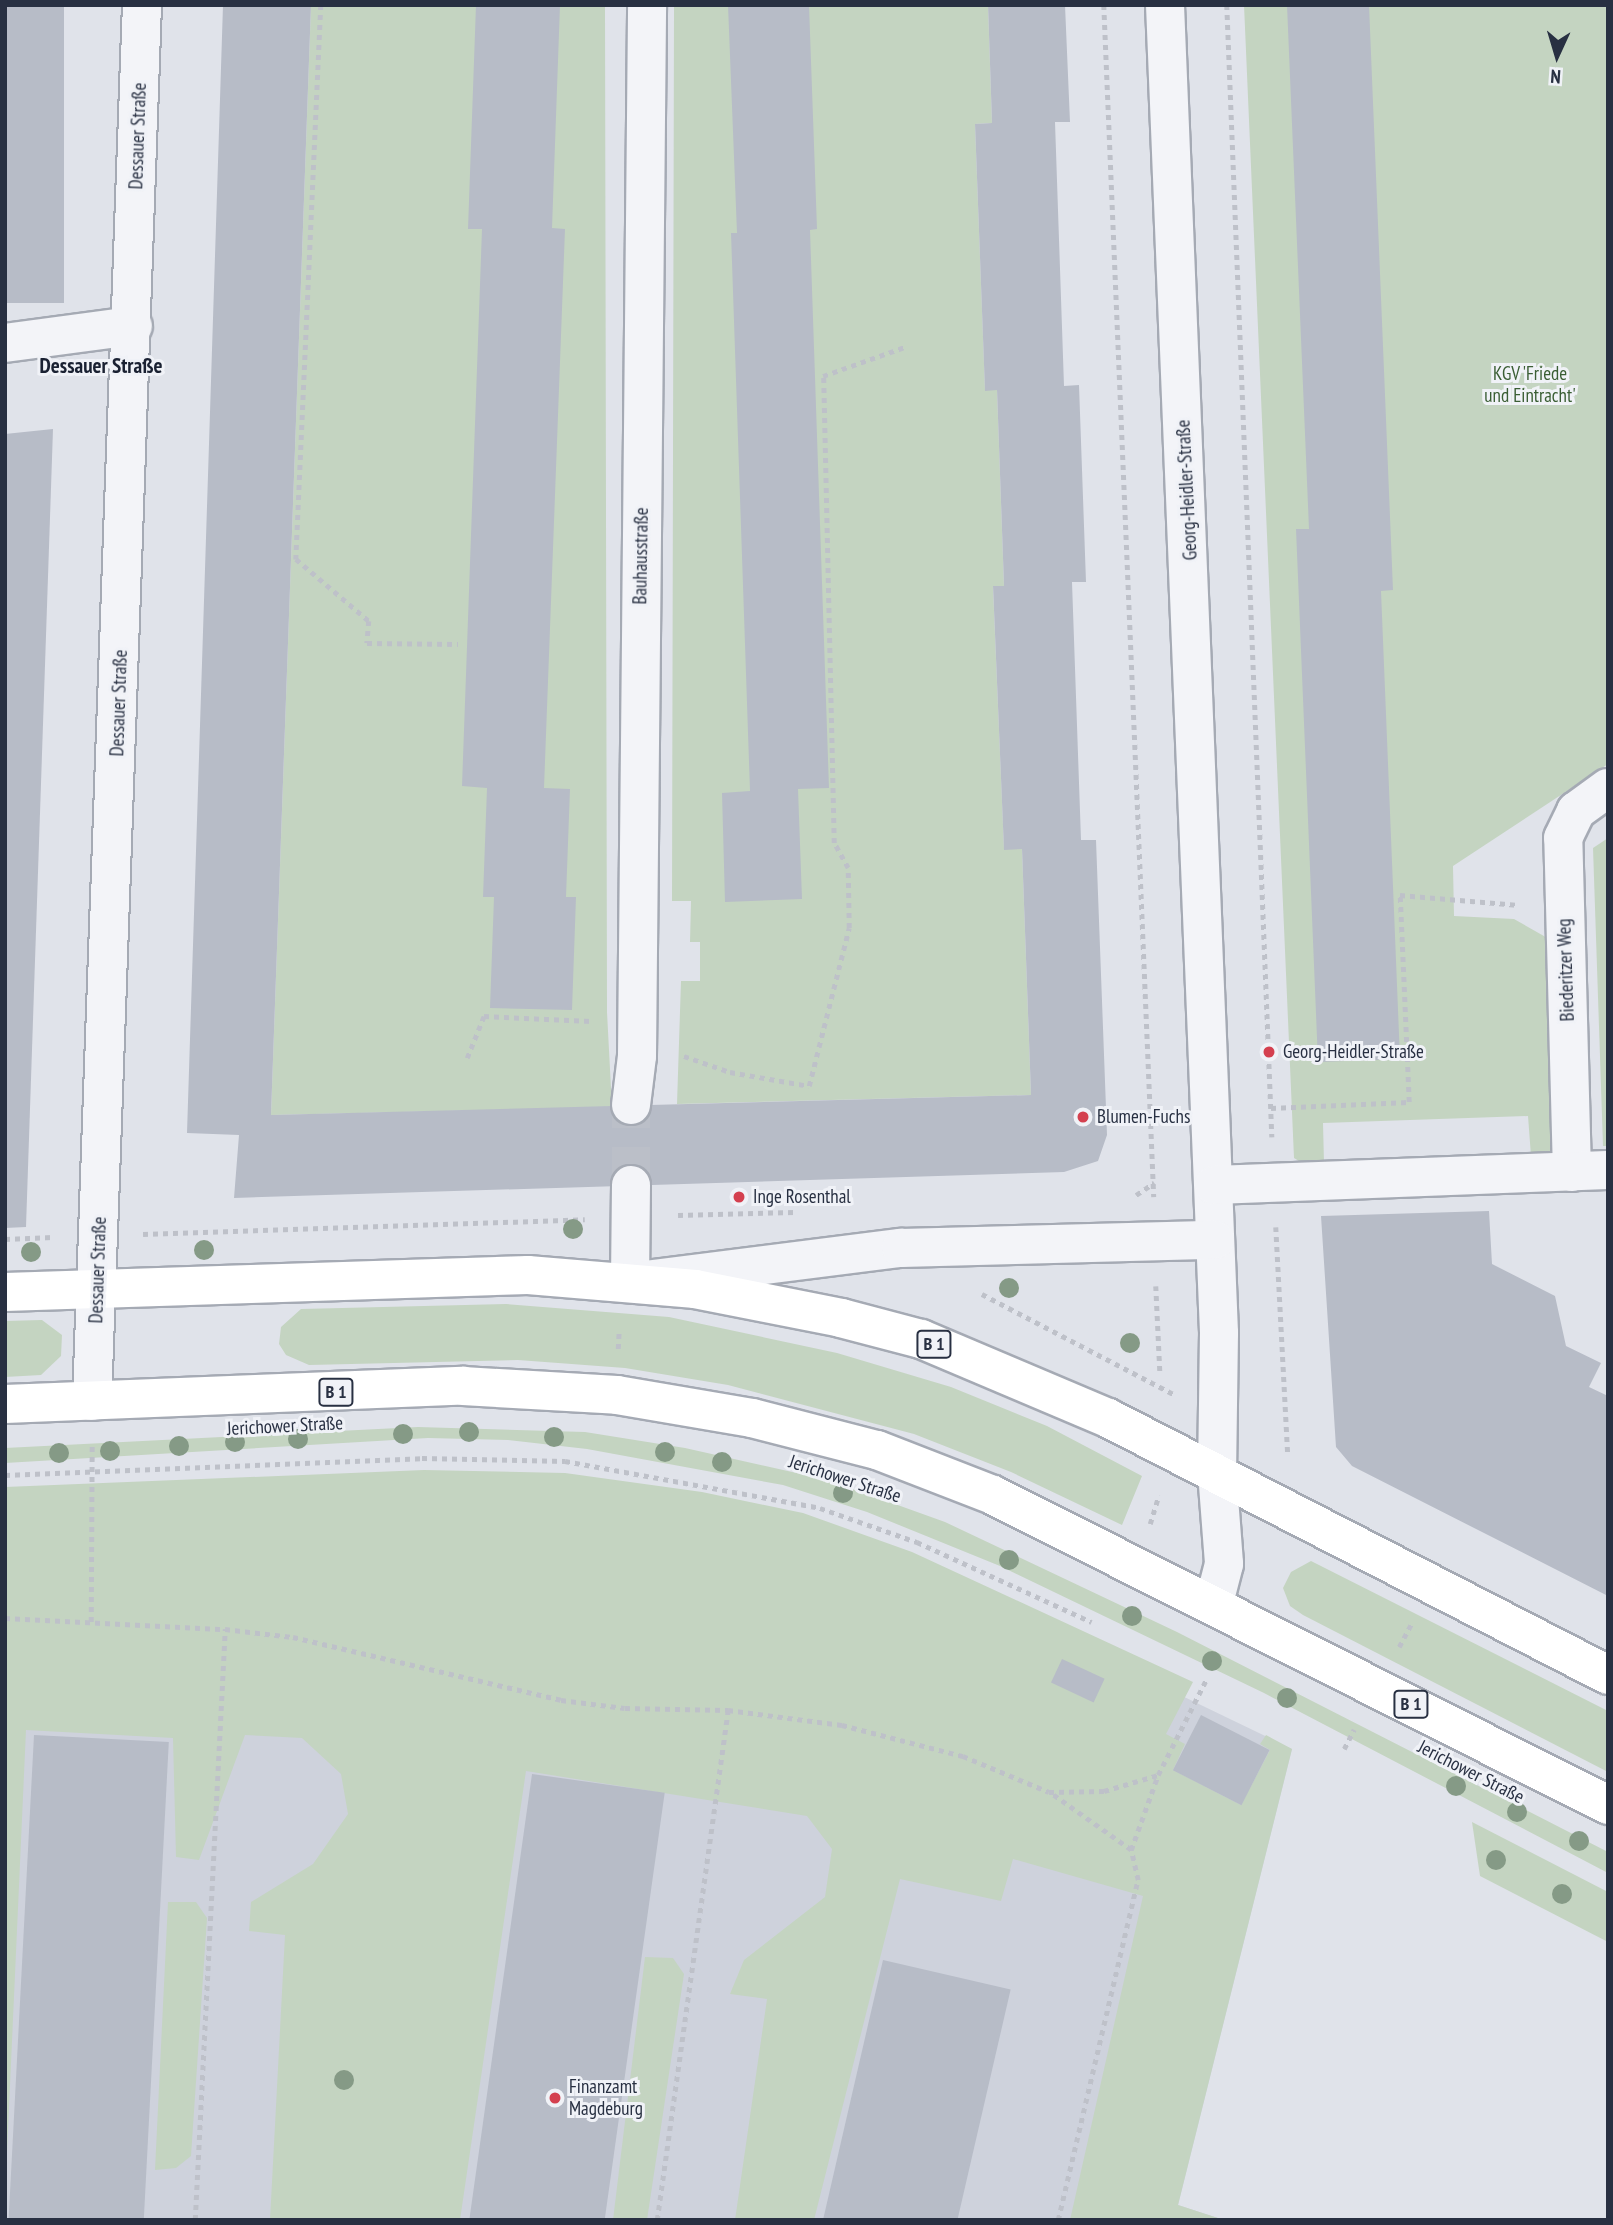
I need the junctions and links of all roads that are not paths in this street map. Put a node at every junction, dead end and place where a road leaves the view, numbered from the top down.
1 (142, 5) edge
2 (647, 5) edge
3 (1165, 5) edge
4 (133, 326) junction
5 (5, 343) edge
6 (1608, 788) edge
7 (631, 1105) tunnel mouth
8 (1590, 1171) edge
9 (1214, 1185) junction
10 (631, 1201) tunnel mouth
11 (1216, 1240) junction
12 (630, 1282) junction
13 (98, 1289) junction
14 (5, 1293) edge
15 (92, 1401) junction
16 (5, 1404) edge
17 (1217, 1472) junction
18 (1214, 1603) junction
19 (1608, 1675) edge
20 (1608, 1805) edge

1 - 4 street, Dessauer Straße
2 - 7 street, Bauhausstraße
3 - 9 street, Georg-Heidler-Straße
4 - 5 street
4 - 13 street, Dessauer Straße
6 - 8 street, Biederitzer Weg
8 - 9 street, Biederitzer Weg
9 - 11 street, Georg-Heidler-Straße
10 - 12 street
11 - 12 street
11 - 17 street, Georg-Heidler-Straße
12 - 13 main road, B 1
12 - 17 main road, B 1
13 - 14 main road, B 1
13 - 15 street, Dessauer Straße
15 - 16 main road, Jerichower Straße / B 1
15 - 18 main road, Jerichower Straße / B 1
17 - 18 street, Georg-Heidler-Straße
17 - 19 main road, B 1
18 - 20 main road, Jerichower Straße / B 1

